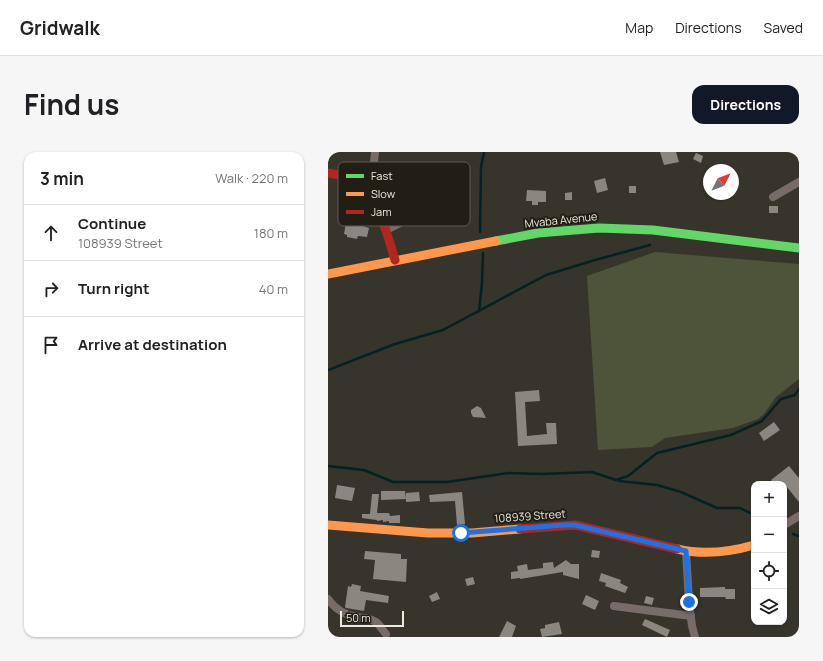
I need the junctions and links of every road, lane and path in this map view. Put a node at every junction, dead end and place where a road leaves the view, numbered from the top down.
1 (375, 152) edge
2 (374, 162) edge
3 (328, 173) edge
4 (338, 175) edge
5 (799, 182) edge
6 (773, 197) dead end
7 (385, 226) edge
8 (394, 226) edge
9 (386, 230) junction
10 (799, 248) edge
11 (395, 260) junction
12 (328, 274) edge
13 (799, 516) edge
14 (787, 523) edge
15 (328, 526) edge
16 (751, 546) edge
17 (686, 551) junction
18 (328, 599) edge
19 (614, 606) dead end
20 (690, 616) junction
21 (386, 634) dead end
22 (695, 637) edge

1 - 2 street
3 - 4 street
5 - 6 street
7 - 9 street
8 - 9 street
9 - 11 street
10 - 11 street, Mvaba Avenue
11 - 12 street, Mvaba Avenue
13 - 14 street
15 - 17 street, 108939 Street
16 - 17 street, 108939 Street
17 - 20 street
18 - 21 street
19 - 20 street
20 - 22 street

